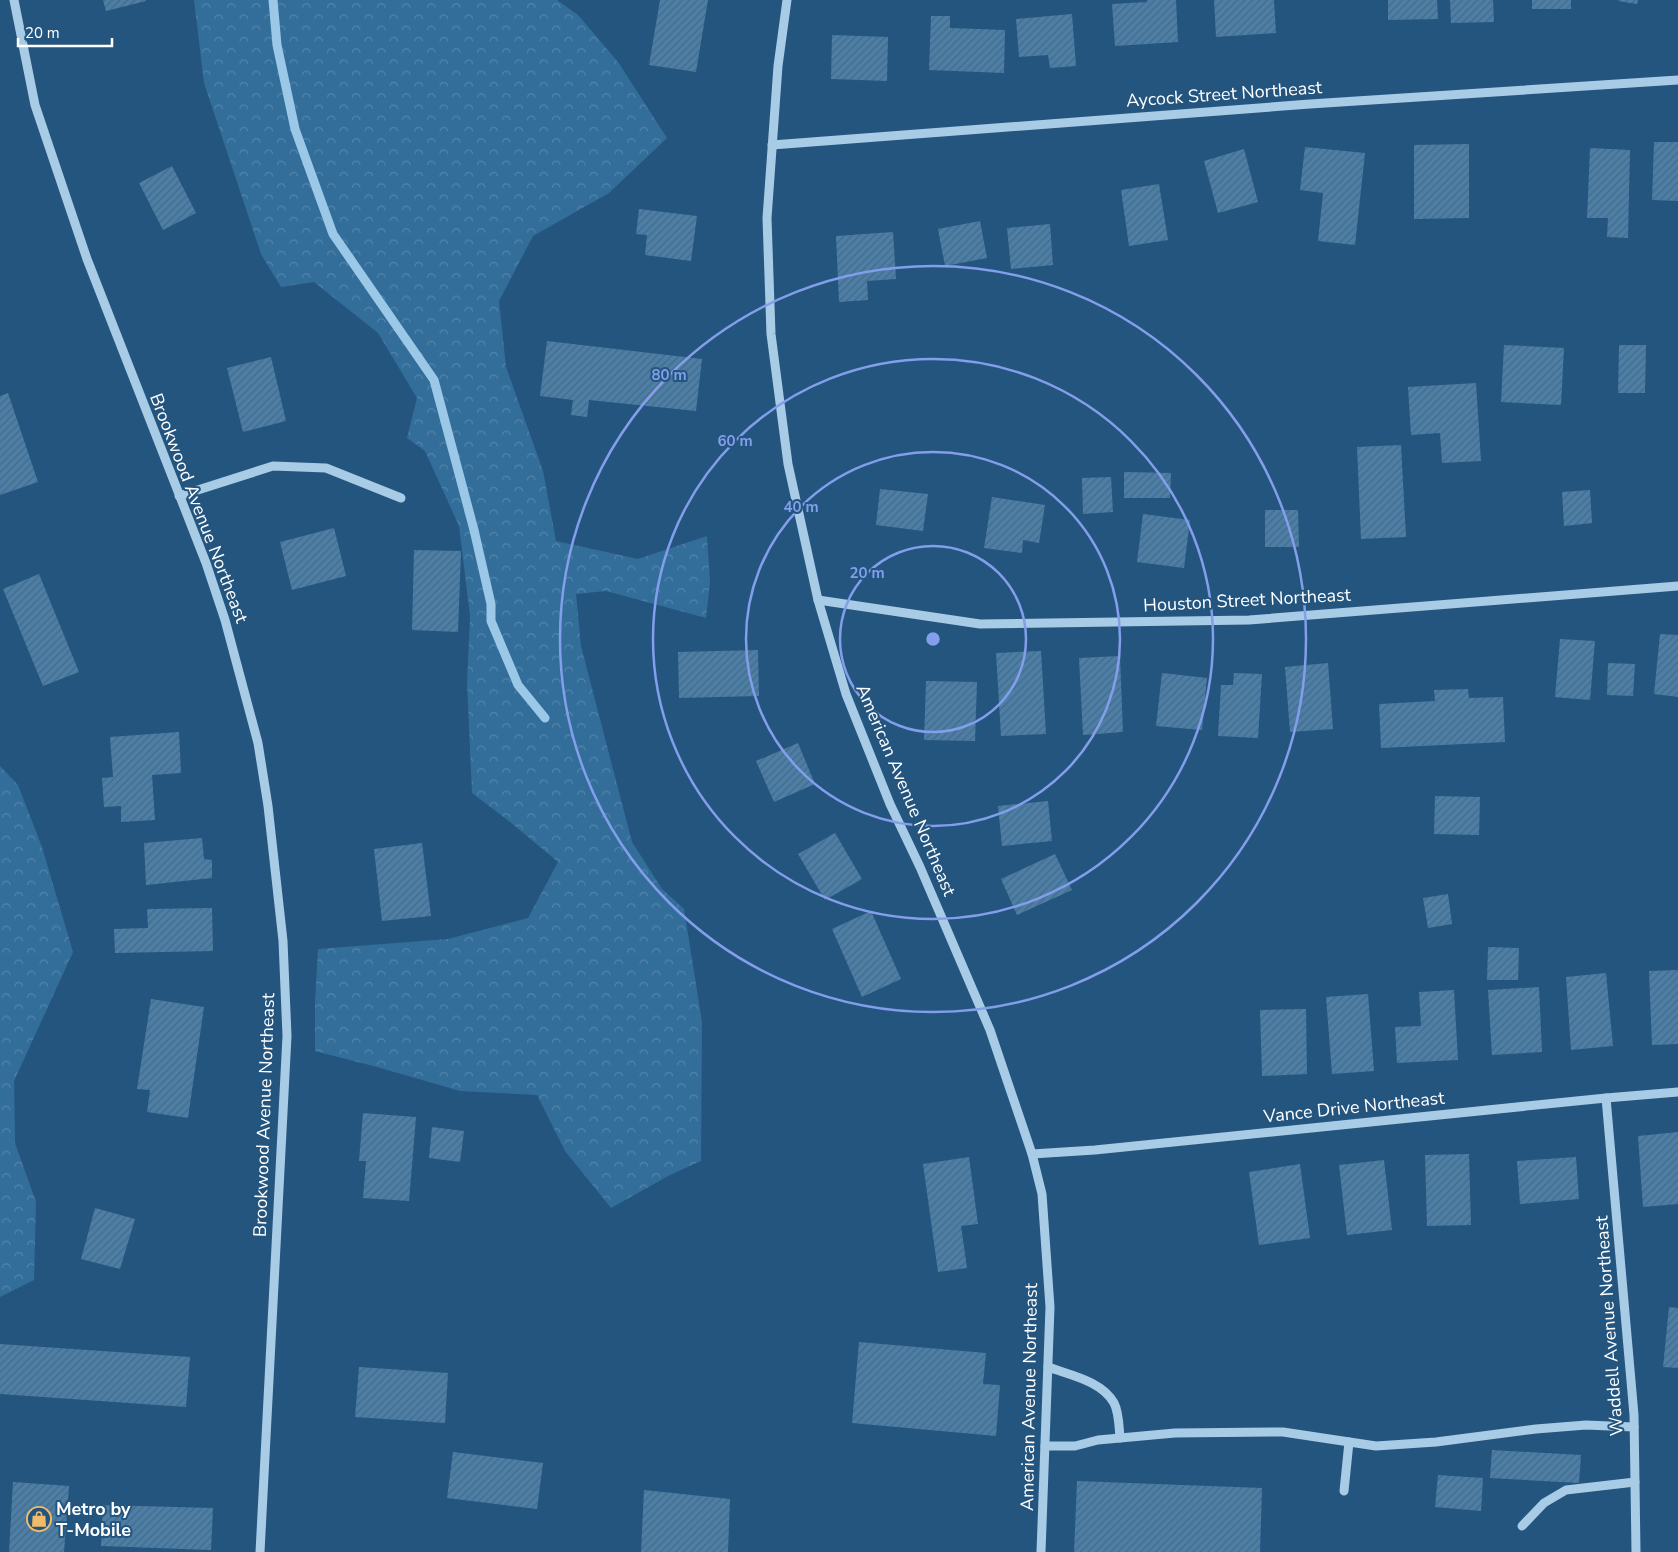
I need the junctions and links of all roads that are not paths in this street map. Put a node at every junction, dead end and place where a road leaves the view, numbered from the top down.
1 (14, 0) edge
2 (787, 0) edge
3 (1678, 80) edge
4 (772, 144) junction
5 (179, 496) junction
6 (402, 498) dead end
7 (1678, 586) edge
8 (818, 600) junction
9 (1678, 1092) edge
10 (1606, 1098) junction
11 (1032, 1154) junction
12 (1048, 1367) junction
13 (1634, 1427) junction
14 (1120, 1438) junction
15 (1349, 1442) junction
16 (1045, 1446) junction
17 (1635, 1482) junction
18 (1344, 1491) dead end
19 (1522, 1526) dead end
20 (260, 1552) edge
21 (1041, 1552) edge
22 (1636, 1552) edge

1 - 5 street, Brookwood Avenue Northeast
2 - 4 street, American Avenue Northeast
3 - 4 street, Aycock Street Northeast
4 - 8 street, American Avenue Northeast
5 - 6 street
5 - 20 street, Brookwood Avenue Northeast
7 - 8 street, Houston Street Northeast
8 - 11 street, American Avenue Northeast
9 - 10 street, Vance Drive Northeast
10 - 11 street, Vance Drive Northeast
10 - 13 street, Waddell Avenue Northeast
11 - 12 street, American Avenue Northeast
12 - 14 street
12 - 16 street, American Avenue Northeast
13 - 15 street
13 - 17 street, Waddell Avenue Northeast
14 - 15 street
14 - 16 street
15 - 18 street
16 - 21 street, American Avenue Northeast
17 - 19 street
17 - 22 street, Waddell Avenue Northeast

